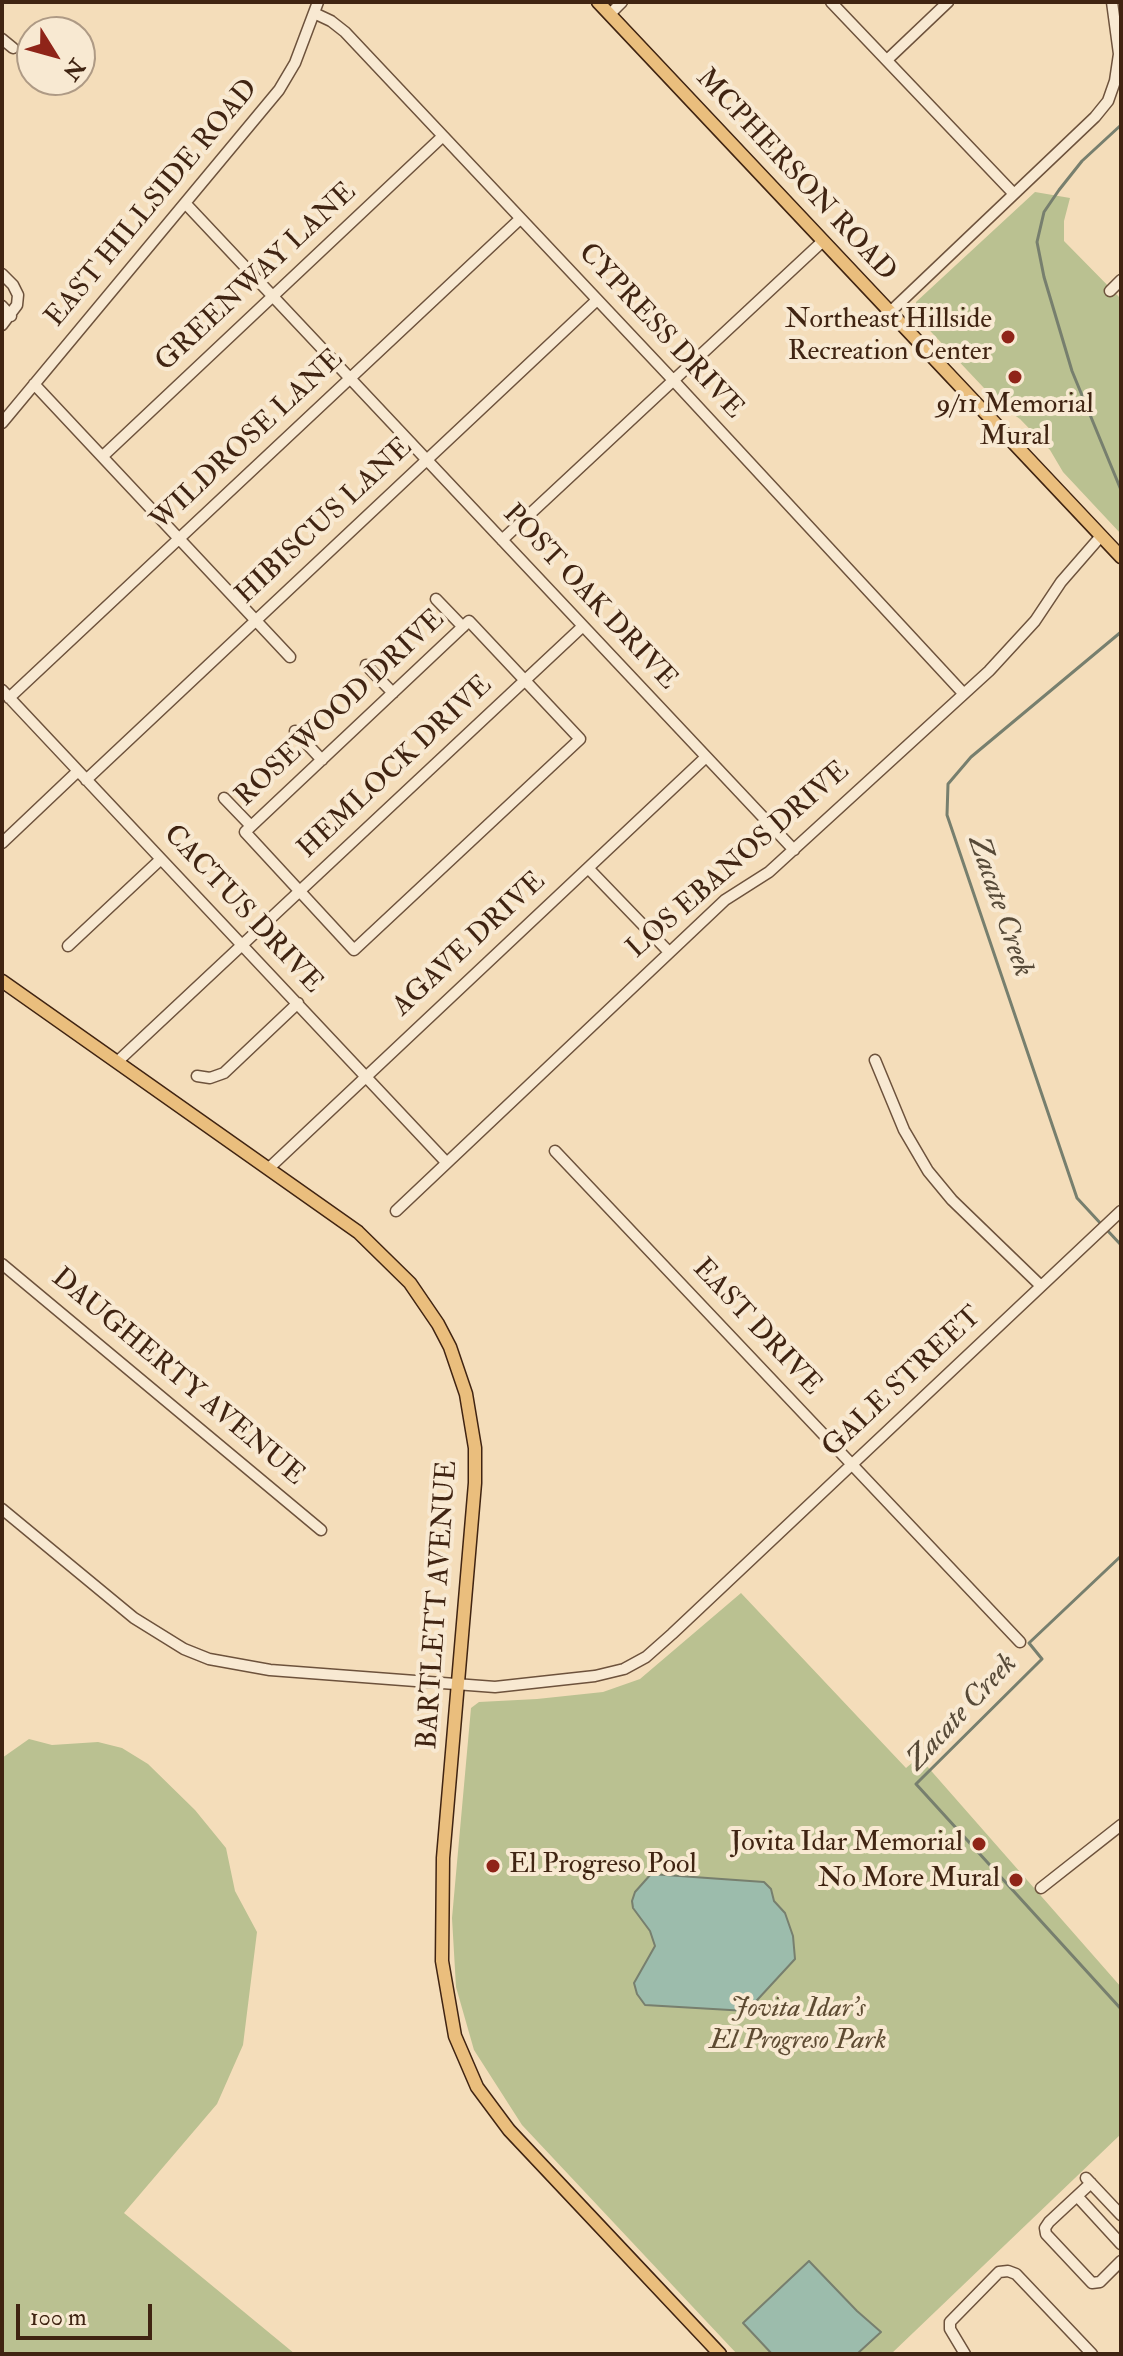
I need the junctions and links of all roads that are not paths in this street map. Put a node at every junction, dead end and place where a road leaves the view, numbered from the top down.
1 (598, 2) edge
2 (622, 2) edge
3 (831, 2) edge
4 (948, 2) edge
5 (1112, 2) edge
6 (316, 8) edge
7 (610, 14) junction
8 (2, 39) edge
9 (13, 48) dead end
10 (887, 60) junction
11 (443, 136) junction
12 (1014, 194) junction
13 (185, 203) junction
14 (520, 219) junction
15 (823, 241) junction
16 (2, 274) edge
17 (1121, 280) edge
18 (1110, 291) dead end
19 (272, 297) junction
20 (597, 300) junction
21 (2, 306) edge
22 (890, 312) junction
23 (11, 316) junction
24 (2, 325) edge
25 (349, 378) junction
26 (673, 380) junction
27 (34, 384) junction
28 (2, 423) edge
29 (103, 456) junction
30 (426, 460) junction
31 (1101, 536) junction
32 (180, 538) junction
33 (502, 540) junction
34 (1121, 557) edge
35 (436, 599) dead end
36 (256, 620) junction
37 (466, 624) junction
38 (583, 626) junction
39 (290, 657) dead end
40 (366, 665) dead end
41 (525, 680) junction
42 (393, 693) junction
43 (963, 693) junction
44 (6, 694) edge
45 (295, 731) dead end
46 (706, 757) junction
47 (322, 760) junction
48 (82, 776) junction
49 (224, 798) dead end
50 (248, 829) junction
51 (2, 843) edge
52 (794, 850) junction
53 (161, 859) junction
54 (588, 868) junction
55 (300, 891) junction
56 (68, 946) dead end
57 (242, 946) junction
58 (669, 952) junction
59 (2, 981) edge
60 (298, 1003) junction
61 (875, 1060) dead end
62 (117, 1062) junction
63 (197, 1076) dead end
64 (365, 1077) junction
65 (555, 1151) dead end
66 (446, 1162) junction
67 (268, 1169) junction
68 (396, 1211) dead end
69 (1117, 1215) edge
70 (2, 1264) edge
71 (1041, 1286) junction
72 (852, 1464) junction
73 (2, 1509) edge
74 (321, 1530) dead end
75 (1020, 1642) dead end
76 (457, 1684) junction
77 (1121, 1825) edge
78 (1041, 1888) dead end
79 (1077, 2196) junction
80 (1121, 2215) edge
81 (1121, 2244) edge
82 (1121, 2261) edge
83 (720, 2354) edge
84 (965, 2354) edge
85 (1092, 2354) edge

1 - 7 main road, MCPHERSON ROAD
2 - 7 street
3 - 10 street
4 - 10 street
5 - 12 street
6 - 11 street, CYPRESS DRIVE
6 - 13 street, EAST HILLSIDE ROAD
7 - 15 main road, MCPHERSON ROAD
8 - 9 street
10 - 12 street
11 - 14 street, CYPRESS DRIVE
11 - 19 street, GREENWAY LANE
12 - 22 street
13 - 19 street, POST OAK DRIVE
13 - 27 street, EAST HILLSIDE ROAD
14 - 20 street, CYPRESS DRIVE
14 - 25 street, WILDROSE LANE
15 - 22 main road, MCPHERSON ROAD
15 - 26 street
16 - 23 street
17 - 18 street
19 - 25 street, POST OAK DRIVE
19 - 29 street, GREENWAY LANE
20 - 26 street, CYPRESS DRIVE
20 - 30 street, HIBISCUS LANE
21 - 23 street
22 - 31 main road, MCPHERSON ROAD
23 - 24 street
25 - 30 street, POST OAK DRIVE
25 - 32 street, WILDROSE LANE
26 - 33 street
26 - 43 street, CYPRESS DRIVE
27 - 28 street, EAST HILLSIDE ROAD
27 - 29 street
29 - 32 street
30 - 33 street, POST OAK DRIVE
30 - 36 street, HIBISCUS LANE
31 - 34 main road, MCPHERSON ROAD
31 - 43 street, LOS EBANOS DRIVE
32 - 36 street
32 - 44 street, WILDROSE LANE
33 - 38 street, POST OAK DRIVE
35 - 37 street
36 - 39 street
36 - 48 street, HIBISCUS LANE
37 - 41 street
37 - 42 street, ROSEWOOD DRIVE
38 - 41 street, HEMLOCK DRIVE
38 - 46 street, POST OAK DRIVE
40 - 42 street
41 - 55 street, HEMLOCK DRIVE
41 - 55 street
42 - 47 street, ROSEWOOD DRIVE
43 - 52 street, LOS EBANOS DRIVE
44 - 48 street, CACTUS DRIVE
45 - 47 street
46 - 52 street, POST OAK DRIVE
46 - 54 street, AGAVE DRIVE
47 - 50 street, ROSEWOOD DRIVE
48 - 51 street, HIBISCUS LANE
48 - 53 street, CACTUS DRIVE
49 - 50 street
50 - 55 street
52 - 58 street, LOS EBANOS DRIVE
53 - 56 street
53 - 57 street, CACTUS DRIVE
54 - 58 street
54 - 64 street, AGAVE DRIVE
55 - 57 street, HEMLOCK DRIVE
57 - 60 street, CACTUS DRIVE
57 - 62 street, HEMLOCK DRIVE
58 - 66 street, LOS EBANOS DRIVE
59 - 62 main road, BARTLETT AVENUE
60 - 63 street
60 - 64 street, CACTUS DRIVE
61 - 71 street
62 - 67 main road, BARTLETT AVENUE
64 - 66 street, CACTUS DRIVE
64 - 67 street, AGAVE DRIVE
65 - 72 street, EAST DRIVE
66 - 68 street, LOS EBANOS DRIVE
67 - 76 main road, BARTLETT AVENUE
69 - 71 street, GALE STREET
70 - 74 street, DAUGHERTY AVENUE
71 - 72 street, GALE STREET
72 - 75 street, EAST DRIVE
72 - 76 street, GALE STREET
73 - 76 street, GALE STREET
76 - 83 main road, BARTLETT AVENUE
77 - 78 street
79 - 80 street
79 - 81 street
79 - 82 street
84 - 85 street

